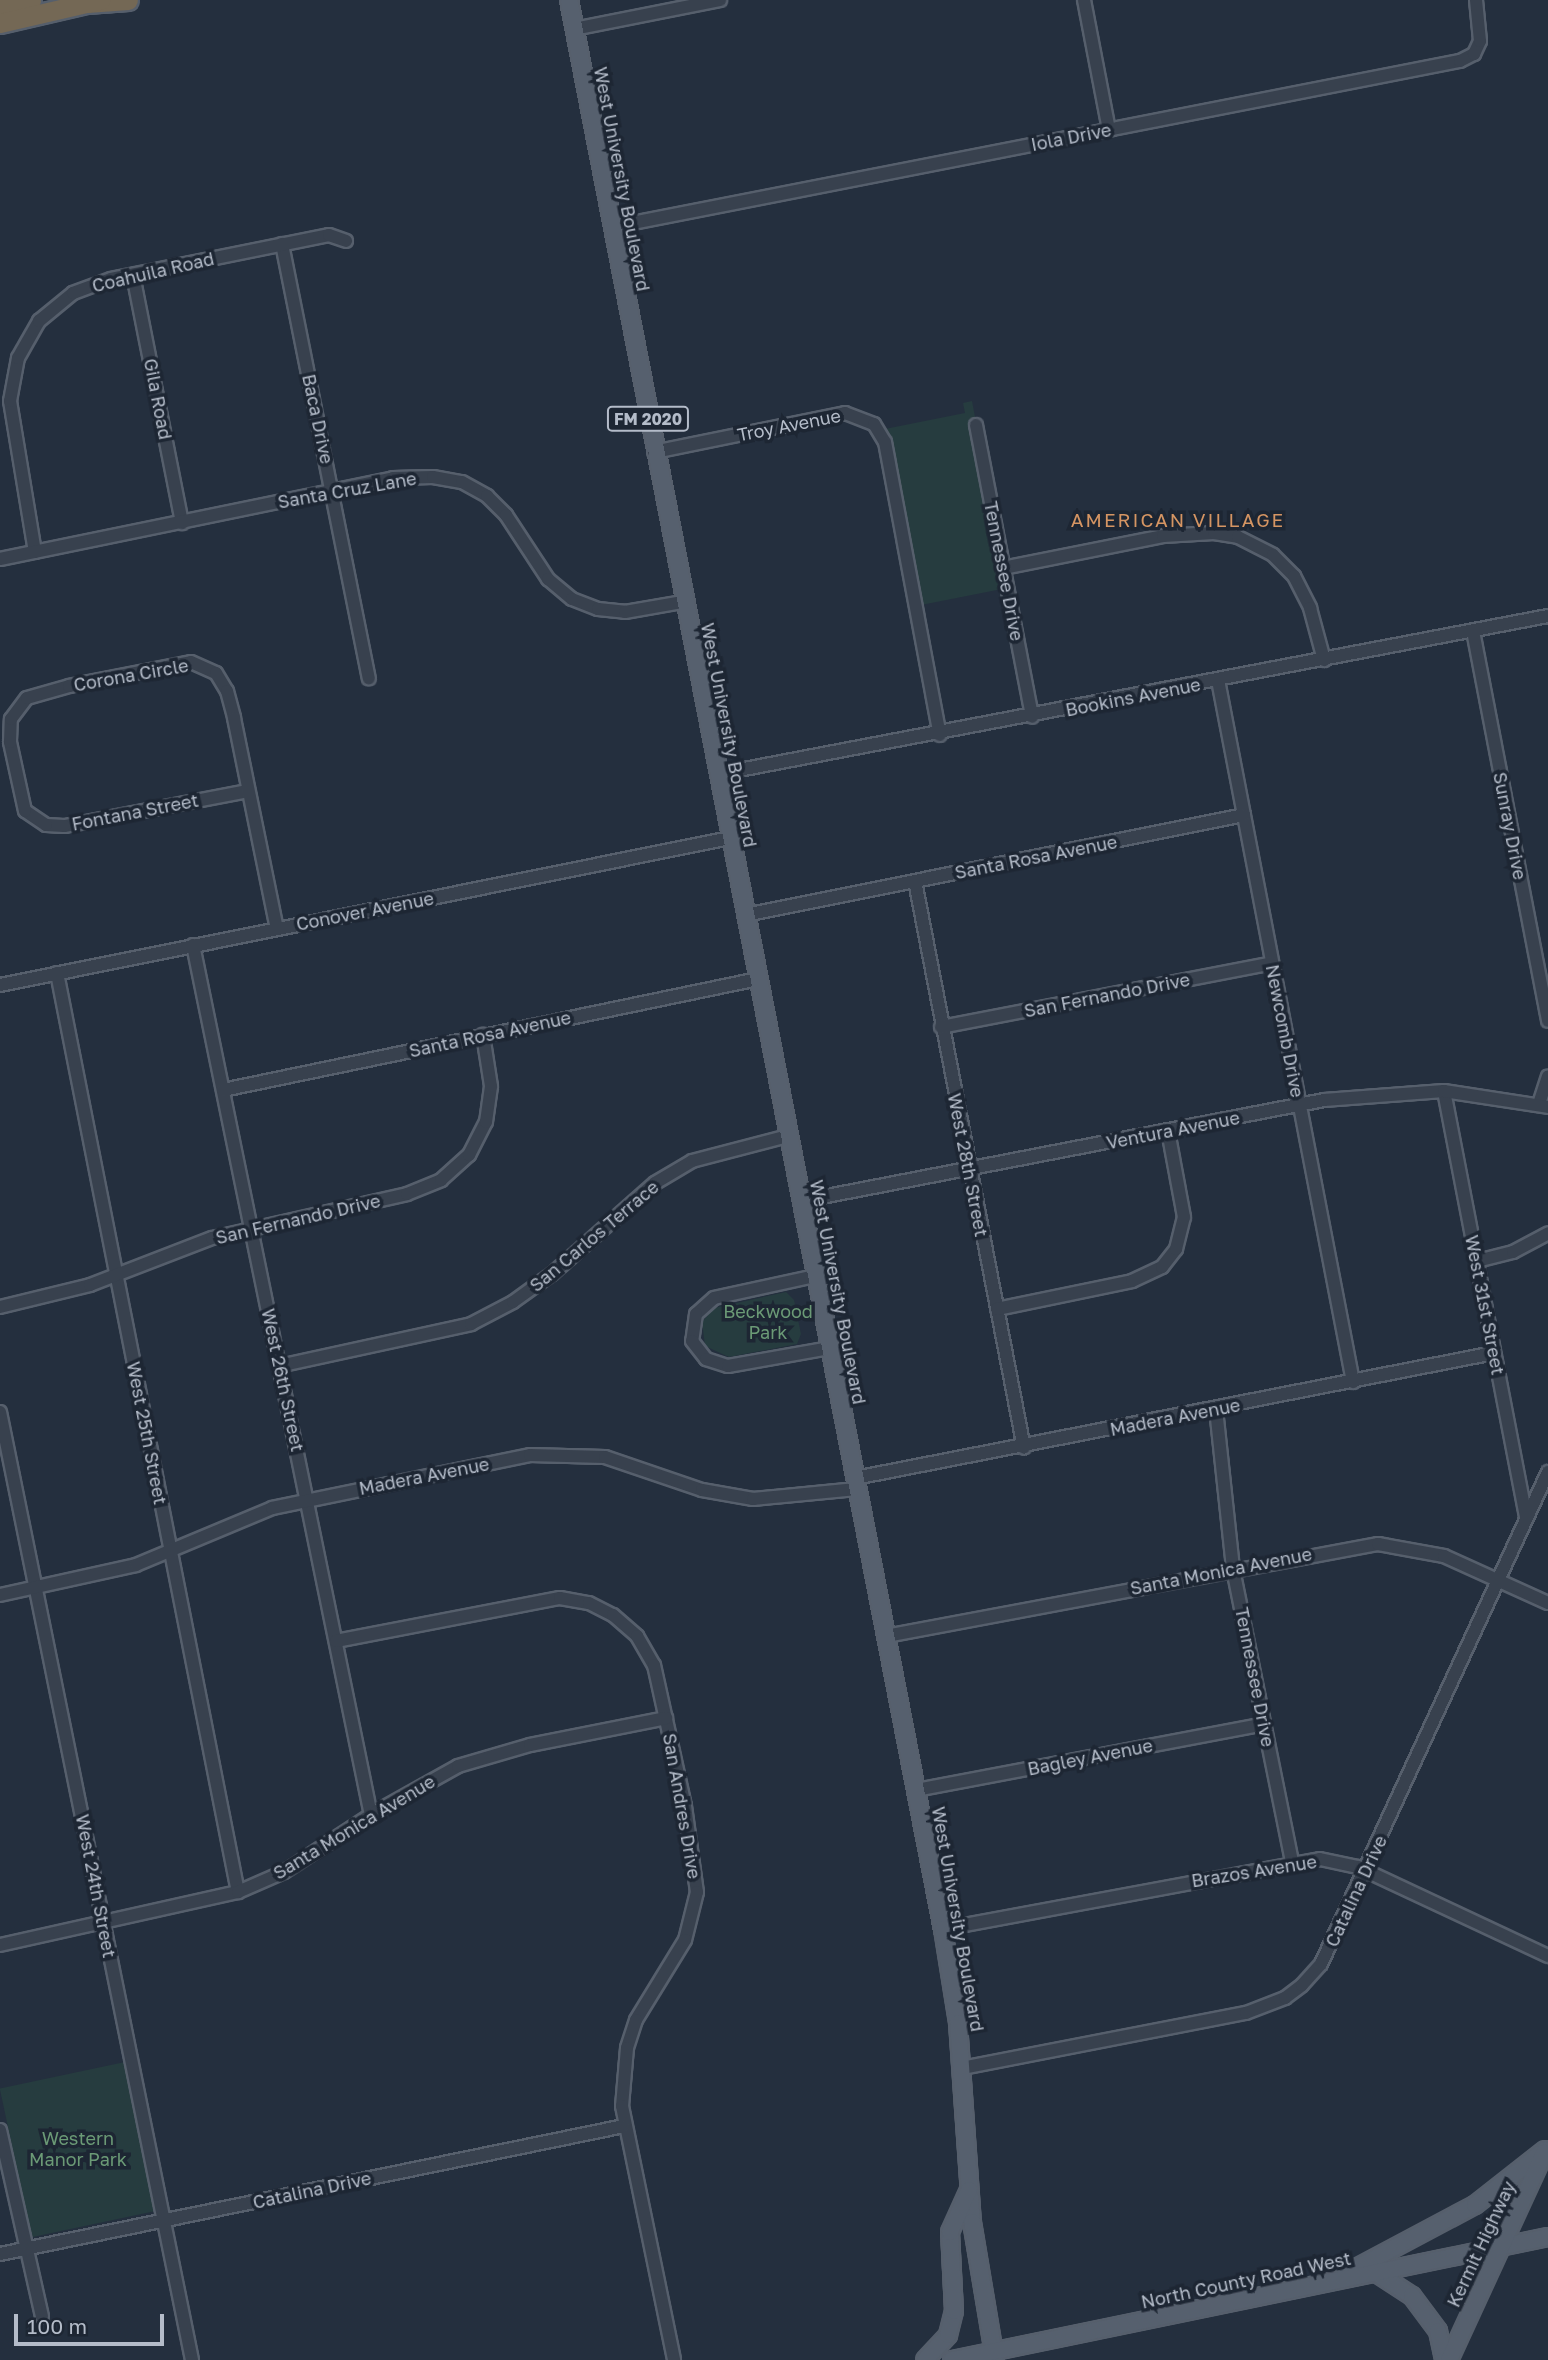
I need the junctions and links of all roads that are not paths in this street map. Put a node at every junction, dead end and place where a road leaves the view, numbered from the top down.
1 (31, 0) edge
2 (128, 0) edge
3 (569, 0) edge
4 (720, 0) edge
5 (1084, 0) edge
6 (1476, 0) edge
7 (93, 2) edge
8 (0, 8) edge
9 (0, 23) edge
10 (574, 29) junction
11 (1109, 130) junction
12 (612, 227) junction
13 (345, 241) dead end
14 (282, 244) junction
15 (133, 275) junction
16 (976, 425) dead end
17 (654, 452) junction
18 (333, 491) junction
19 (182, 523) junction
20 (34, 552) junction
21 (0, 559) edge
22 (1003, 568) junction
23 (683, 602) junction
24 (1548, 616) edge
25 (1473, 631) junction
26 (1324, 660) junction
27 (369, 678) dead end
28 (1217, 680) junction
29 (1032, 717) junction
30 (940, 735) junction
31 (718, 774) junction
32 (248, 791) junction
33 (25, 811) joint
34 (1244, 815) junction
35 (730, 838) junction
36 (915, 881) junction
37 (745, 915) junction
38 (277, 929) junction
39 (193, 945) junction
40 (1272, 963) junction
41 (57, 973) junction
42 (758, 979) junction
43 (0, 985) edge
44 (1548, 1021) edge
45 (941, 1027) junction
46 (483, 1035) junction
47 (1548, 1076) edge
48 (223, 1090) junction
49 (1444, 1091) junction
50 (1300, 1105) junction
51 (1543, 1105) edge
52 (1168, 1130) junction
53 (788, 1136) junction
54 (969, 1170) junction
55 (801, 1200) junction
56 (251, 1228) junction
57 (1548, 1233) edge
58 (1476, 1261) junction
59 (116, 1276) junction
60 (815, 1276) junction
61 (0, 1307) edge
62 (997, 1309) junction
63 (830, 1348) junction
64 (1494, 1353) junction
65 (279, 1366) junction
66 (1353, 1382) junction
67 (1216, 1409) junction
68 (0, 1412) edge
69 (1024, 1448) junction
70 (1548, 1472) edge
71 (856, 1483) junction
72 (309, 1500) junction
73 (1526, 1519) junction
74 (171, 1551) junction
75 (1233, 1569) junction
76 (1498, 1581) junction
77 (36, 1588) junction
78 (0, 1595) edge
79 (1548, 1603) edge
80 (886, 1636) junction
81 (335, 1641) junction
82 (666, 1718) junction
83 (1264, 1724) junction
84 (916, 1790) junction
85 (371, 1815) junction
86 (1292, 1861) junction
87 (1366, 1870) junction
88 (238, 1892) junction
89 (104, 1924) junction
90 (943, 1929) junction
91 (0, 1945) edge
92 (1548, 1955) edge
93 (962, 2068) junction
94 (624, 2126) junction
95 (0, 2130) edge
96 (1546, 2148) edge
97 (970, 2188) junction
98 (164, 2220) junction
99 (1548, 2237) edge
100 (1502, 2247) junction
101 (24, 2249) junction
102 (0, 2254) edge
103 (1375, 2272) junction
104 (1333, 2281) junction
105 (42, 2316) dead end
106 (994, 2356) edge
107 (192, 2360) edge
108 (674, 2360) edge
109 (925, 2360) edge
110 (952, 2360) edge
111 (1444, 2360) edge
112 (1450, 2360) edge

1 - 8 highway
2 - 7 highway
3 - 10 main road, West University Boulevard / FM 2020
4 - 10 street
5 - 11 street
6 - 11 street, Iola Drive
7 - 9 highway
10 - 12 main road, West University Boulevard / FM 2020
11 - 12 street, Iola Drive
12 - 17 main road, West University Boulevard / FM 2020
13 - 14 street, Coahuila Road
14 - 15 street, Coahuila Road
14 - 18 street, Baca Drive
15 - 19 street, Gila Road
15 - 20 street, Coahuila Road
16 - 22 street, Tennessee Drive
17 - 23 main road, West University Boulevard / FM 2020
17 - 30 street, Troy Avenue
18 - 19 street, Santa Cruz Lane
18 - 23 street, Santa Cruz Lane
18 - 27 street, Baca Drive
19 - 20 street, Santa Cruz Lane
20 - 21 street, Santa Cruz Lane
22 - 26 street
22 - 29 street, Tennessee Drive
23 - 31 main road, West University Boulevard / FM 2020
24 - 25 street, Bookins Avenue
25 - 26 street, Bookins Avenue
25 - 44 street, Sunray Drive
26 - 28 street, Bookins Avenue
28 - 29 street, Bookins Avenue
28 - 34 street, Newcomb Drive
29 - 30 street, Bookins Avenue
30 - 31 street, Bookins Avenue
31 - 35 main road, West University Boulevard / FM 2020
32 - 33 street, Fontana Street
32 - 33 street, Corona Circle
32 - 38 street, Corona Circle
34 - 36 street, Santa Rosa Avenue
34 - 40 street, Newcomb Drive
35 - 37 main road, West University Boulevard
35 - 38 street, Conover Avenue
36 - 37 street, Santa Rosa Avenue
36 - 45 street, West 28th Street
37 - 42 main road, West University Boulevard
38 - 39 street, Conover Avenue
39 - 41 street, Conover Avenue
39 - 48 street, West 26th Street
40 - 45 street, San Fernando Drive
40 - 50 street, Newcomb Drive
41 - 43 street, Conover Avenue
41 - 59 street, West 25th Street
42 - 46 street, Santa Rosa Avenue
42 - 53 main road, West University Boulevard
45 - 54 street, West 28th Street
46 - 48 street, Santa Rosa Avenue
46 - 56 street, San Fernando Drive
47 - 51 street
48 - 56 street, West 26th Street
49 - 50 street, Ventura Avenue
49 - 51 street, Ventura Avenue
49 - 58 street, West 31st Street
50 - 52 street, Ventura Avenue
50 - 66 street, Newcomb Drive
52 - 54 street, Ventura Avenue
52 - 62 street
53 - 55 main road, West University Boulevard
53 - 65 street, San Carlos Terrace
54 - 55 street, Ventura Avenue
54 - 62 street, West 28th Street
55 - 60 main road, West University Boulevard
56 - 59 street, San Fernando Drive
56 - 65 street, West 26th Street
57 - 58 street
58 - 64 street, West 31st Street
59 - 61 street, San Fernando Drive
59 - 74 street, West 25th Street
60 - 63 main road, West University Boulevard
60 - 63 street
62 - 69 street, West 28th Street
63 - 71 main road, West University Boulevard
64 - 66 street, Madera Avenue
64 - 73 street, West 31st Street
65 - 72 street, West 26th Street
66 - 67 street, Madera Avenue
67 - 69 street, Madera Avenue
67 - 75 street, Tennessee Drive
68 - 77 street, West 24th Street
69 - 71 street, Madera Avenue
70 - 73 street, Catalina Drive
71 - 72 street, Madera Avenue
71 - 80 main road, West University Boulevard
72 - 74 street, Madera Avenue
72 - 81 street, West 26th Street
73 - 76 street, Catalina Drive
74 - 77 street, Madera Avenue
74 - 88 street, West 25th Street
75 - 76 street, Santa Monica Avenue
75 - 80 street, Santa Monica Avenue
75 - 83 street, Tennessee Drive
76 - 79 street, Santa Monica Avenue
76 - 87 street, Catalina Drive
77 - 78 street, Madera Avenue
77 - 89 street, West 24th Street
80 - 84 main road, West University Boulevard
81 - 82 street, San Andres Drive
81 - 85 street, West 26th Street
82 - 85 street, Santa Monica Avenue
82 - 94 street, San Andres Drive
83 - 84 street, Bagley Avenue
83 - 86 street, Tennessee Drive
84 - 90 main road, West University Boulevard
85 - 88 street, Santa Monica Avenue
86 - 87 street, Brazos Avenue
86 - 90 street, Brazos Avenue
87 - 92 street, Brazos Avenue
87 - 93 street, Catalina Drive
88 - 89 street, Santa Monica Avenue
89 - 91 street, Santa Monica Avenue
89 - 98 street, West 24th Street
90 - 93 main road, West University Boulevard
93 - 97 main road, West University Boulevard
94 - 98 street, Catalina Drive
94 - 108 street, San Andres Drive
95 - 101 street
96 - 100 main road, Kermit Highway
96 - 104 main road
97 - 106 main road, West University Boulevard
97 - 109 main road
98 - 101 street, Catalina Drive
98 - 107 street, West 24th Street
99 - 100 main road, North County Road West
100 - 103 main road, North County Road West
100 - 112 main road, Kermit Highway
101 - 102 street, Catalina Drive
101 - 105 street
103 - 104 main road, North County Road West
103 - 111 main road
104 - 106 main road, North County Road West
106 - 110 main road, North County Road West

